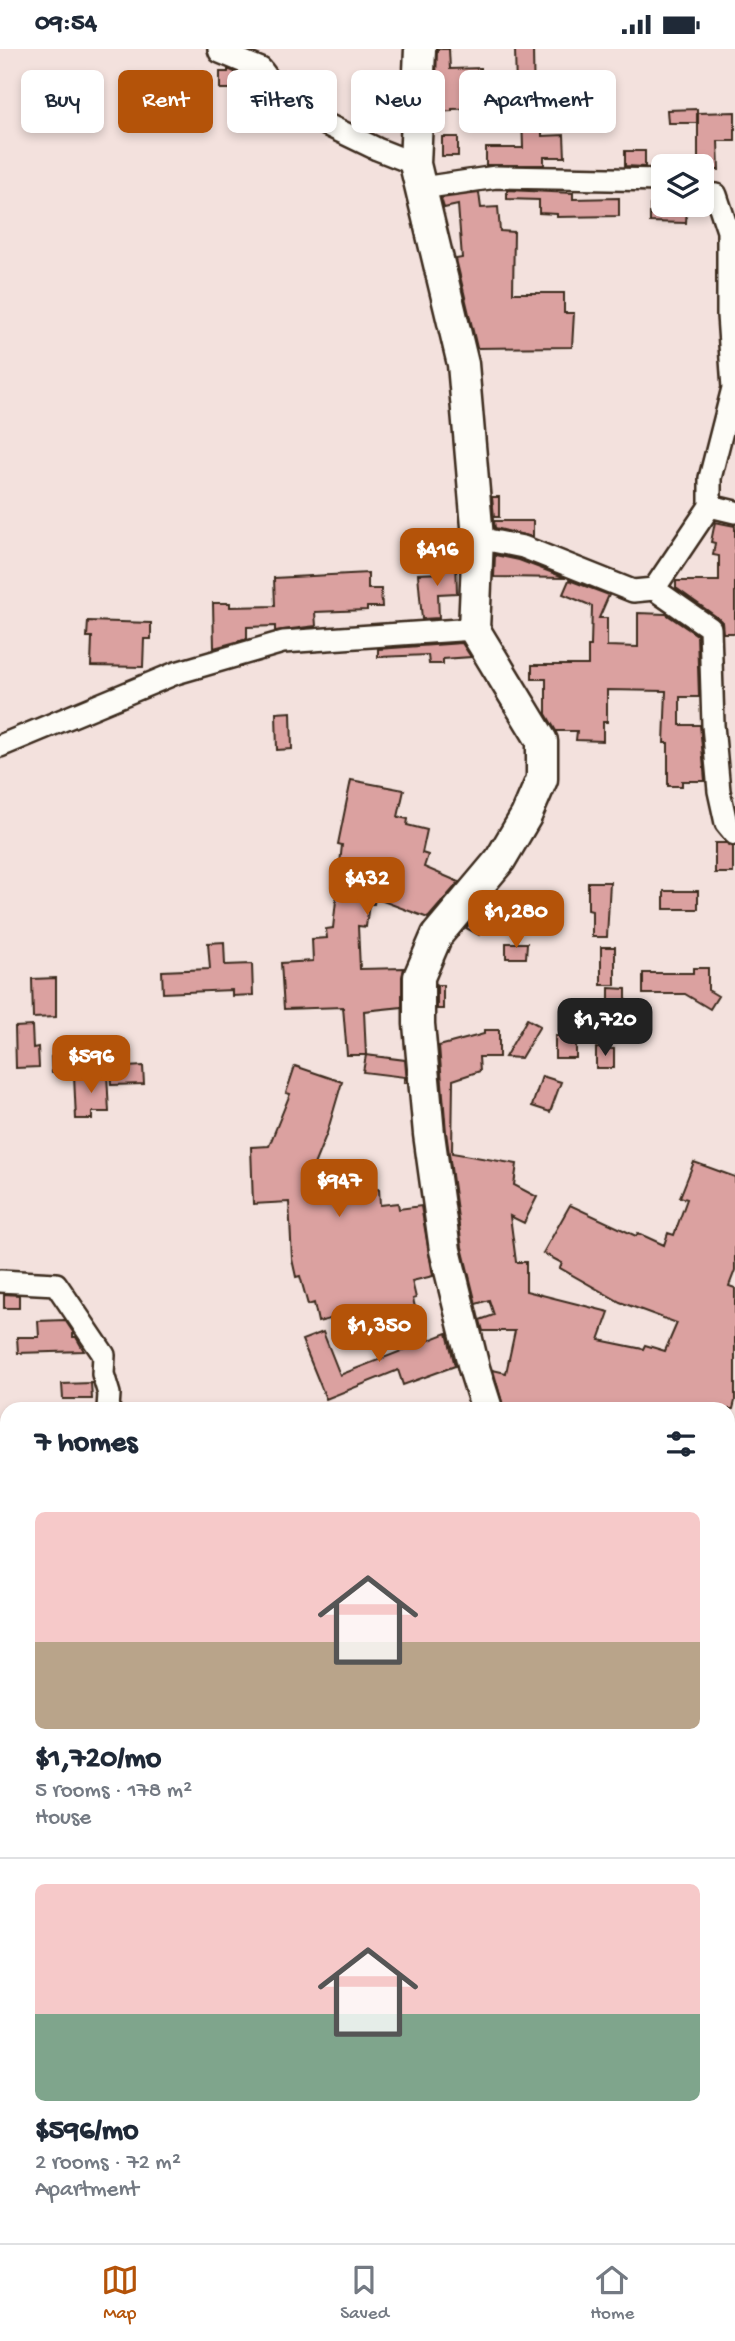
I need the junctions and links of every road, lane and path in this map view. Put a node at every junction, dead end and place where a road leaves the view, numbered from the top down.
1 (219, 49) edge
2 (420, 49) edge
3 (418, 176) junction
4 (651, 180) edge
5 (714, 195) edge
6 (710, 506) junction
7 (735, 512) edge
8 (478, 538) junction
9 (654, 589) junction
10 (474, 629) junction
11 (0, 746) edge
12 (735, 834) edge
13 (0, 1281) edge
14 (108, 1402) edge
15 (484, 1402) edge

1 - 3 street
2 - 3 street
3 - 4 street
3 - 8 street
5 - 6 street
6 - 7 street
6 - 9 street
8 - 9 street
8 - 10 street
9 - 12 street
10 - 11 street
10 - 15 street
13 - 14 street

